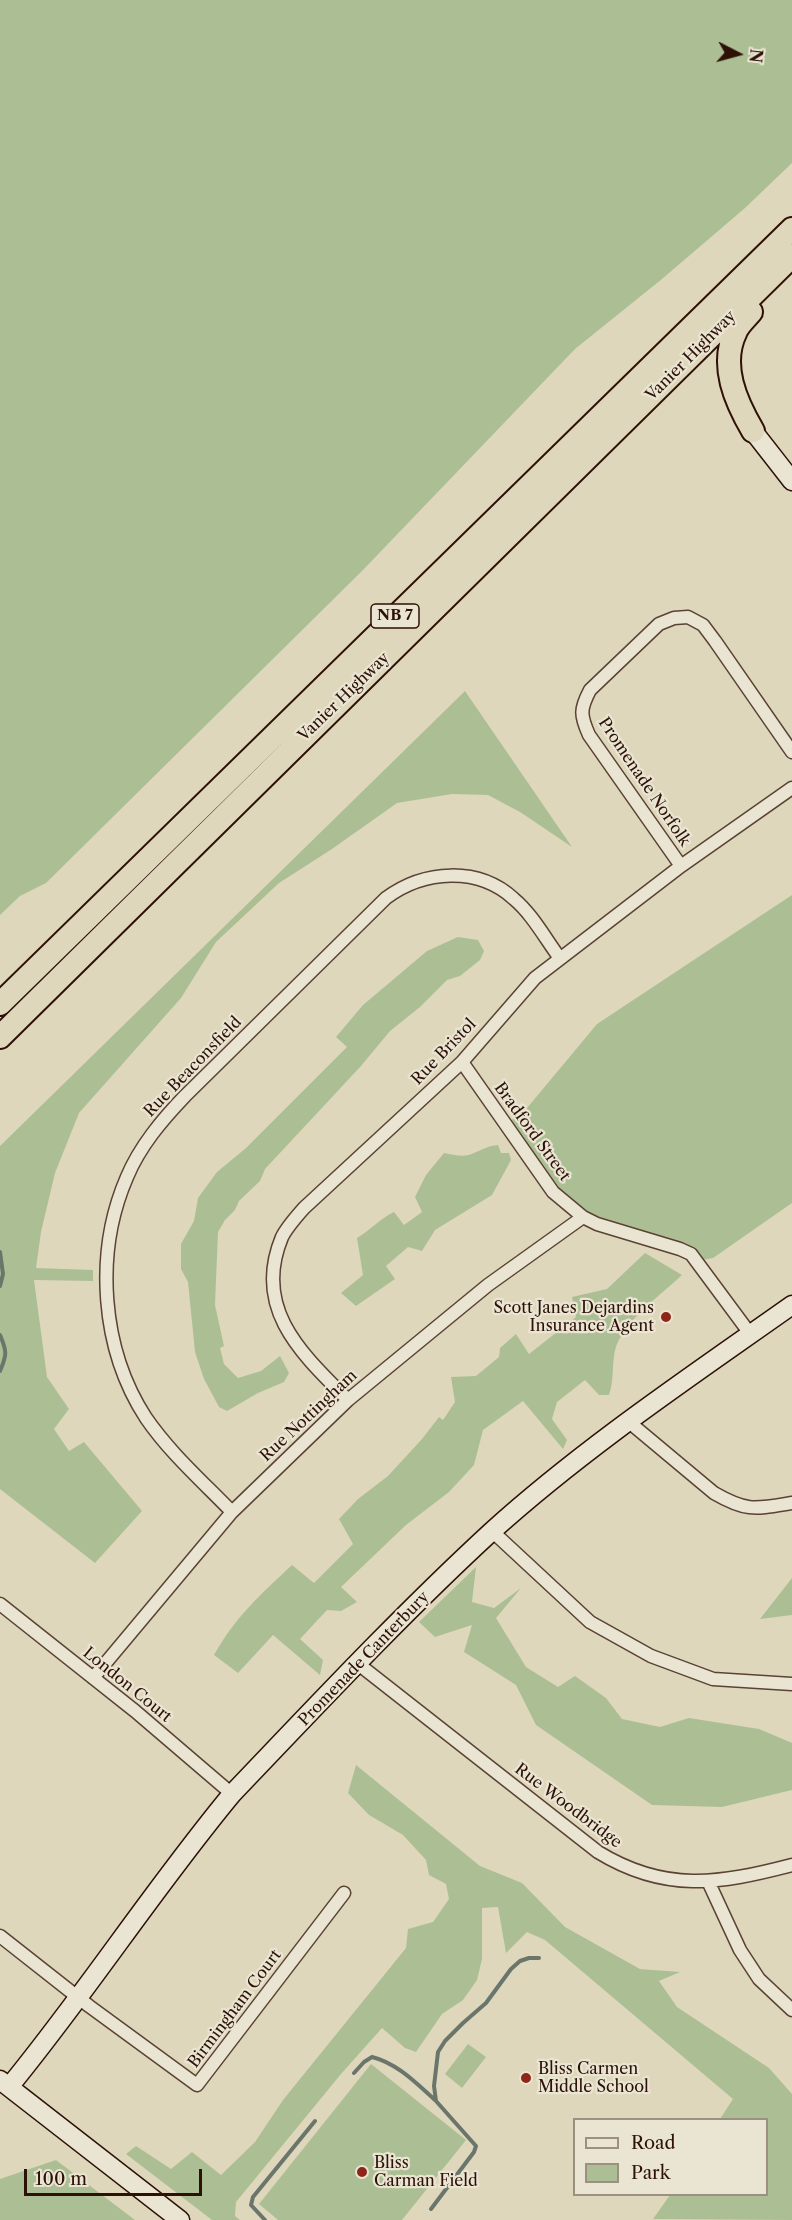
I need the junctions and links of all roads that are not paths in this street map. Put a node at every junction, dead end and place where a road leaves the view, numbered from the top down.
1 (792, 228) edge
2 (792, 256) edge
3 (792, 261) edge
4 (753, 431) joint
5 (792, 481) edge
6 (792, 752) edge
7 (792, 788) edge
8 (681, 867) junction
9 (559, 957) junction
10 (0, 1004) edge
11 (0, 1037) edge
12 (462, 1062) junction
13 (584, 1217) junction
14 (792, 1305) edge
15 (751, 1335) junction
16 (348, 1400) junction
17 (629, 1422) junction
18 (792, 1503) edge
19 (232, 1512) junction
20 (492, 1531) junction
21 (0, 1604) edge
22 (357, 1663) junction
23 (93, 1678) junction
24 (792, 1683) edge
25 (232, 1794) junction
26 (792, 1865) edge
27 (708, 1881) junction
28 (344, 1893) dead end
29 (0, 1936) edge
30 (79, 1998) junction
31 (792, 2010) edge
32 (3, 2088) edge
33 (180, 2220) edge

1 - 10 highway, Vanier Highway / NB 7
2 - 11 highway, Vanier Highway / NB 7
3 - 4 highway
4 - 5 street
6 - 8 street, Promenade Norfolk
7 - 8 street, Rue Bristol
8 - 9 street, Rue Bristol
9 - 12 street, Rue Bristol
9 - 19 street, Rue Beaconsfield
12 - 13 street, Bradford Street
12 - 16 street, Rue Bristol
13 - 15 street, Bradford Street
13 - 16 street, Rue Nottingham
14 - 15 street, Promenade Canterbury
15 - 17 street, Promenade Canterbury
16 - 19 street, Rue Nottingham
17 - 18 street
17 - 20 street, Promenade Canterbury
19 - 23 street, Rue Nottingham
20 - 22 street, Promenade Canterbury
20 - 24 street
21 - 23 street, London Court
22 - 25 street, Promenade Canterbury
22 - 27 street, Rue Woodbridge
23 - 25 street, London Court
25 - 30 street, Promenade Canterbury
26 - 27 street, Rue Woodbridge
27 - 31 street
28 - 30 street, Birmingham Court
29 - 30 street
30 - 32 street, Promenade Canterbury
32 - 33 street

